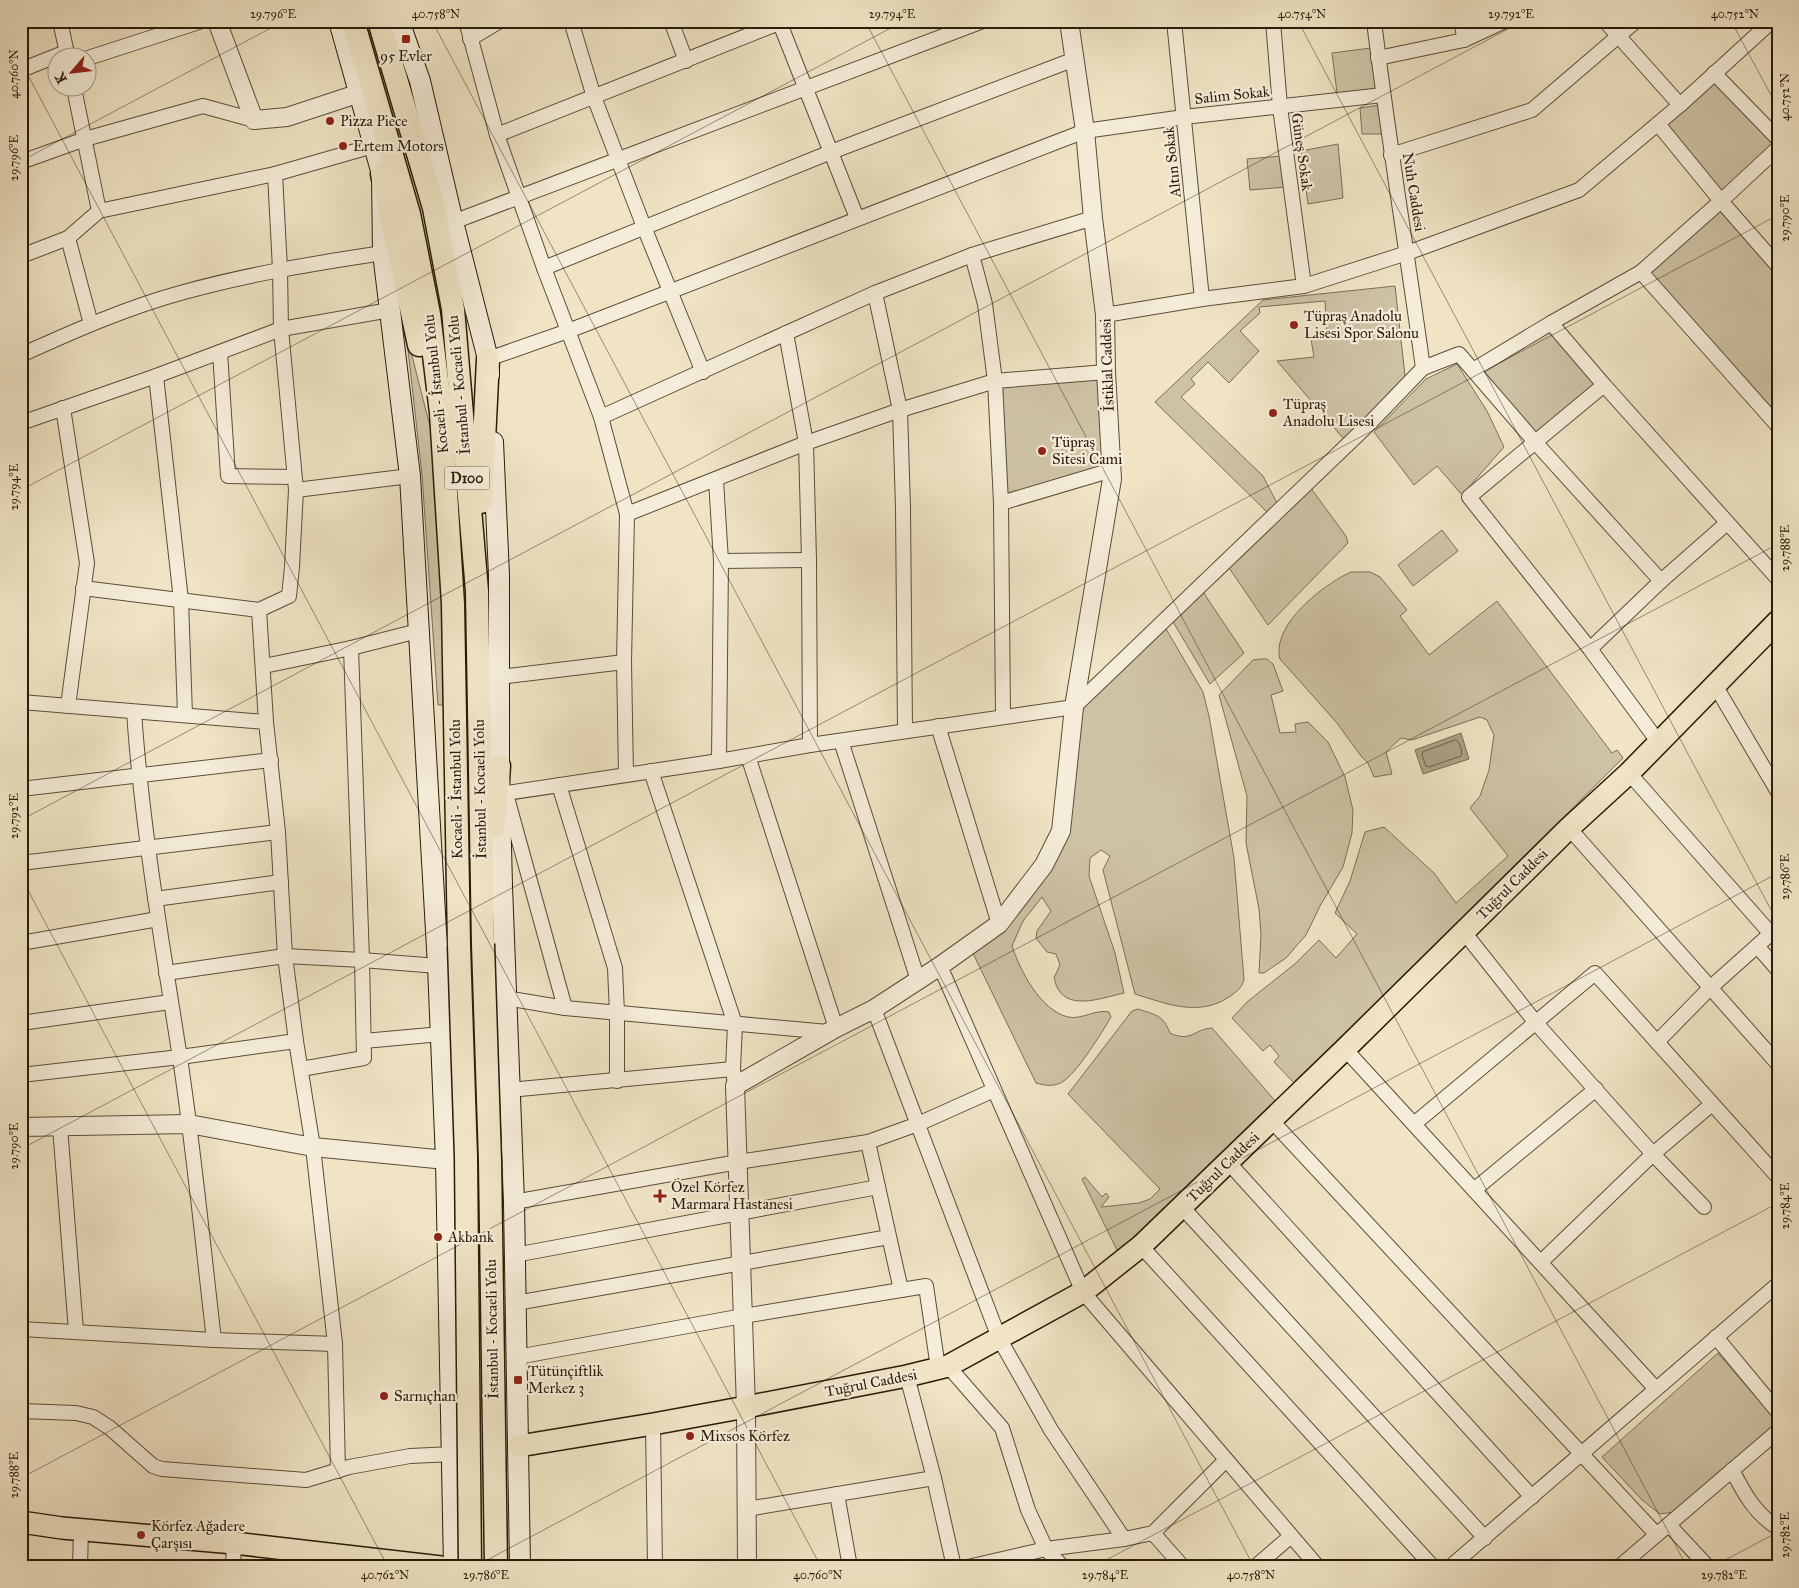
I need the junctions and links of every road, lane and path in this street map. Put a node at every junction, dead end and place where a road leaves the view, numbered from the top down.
1 (60, 21) edge
2 (202, 21) edge
3 (217, 21) edge
4 (339, 21) edge
5 (353, 21) edge
6 (379, 21) edge
7 (399, 21) edge
8 (466, 21) edge
9 (500, 21) edge
10 (571, 21) edge
11 (672, 21) edge
12 (983, 21) edge
13 (1069, 21) edge
14 (1174, 21) edge
15 (1273, 21) edge
16 (1374, 21) edge
17 (1462, 21) edge
18 (1505, 21) edge
19 (1605, 21) edge
20 (1636, 21) edge
21 (1772, 21) edge
22 (781, 22) edge
23 (1619, 36) junction
24 (470, 39) junction
25 (1464, 40) junction
26 (66, 48) edge
27 (98, 55) edge
28 (1378, 58) junction
29 (1074, 59) junction
30 (48, 61) edge
31 (686, 61) junction
32 (21, 70) edge
33 (1714, 73) junction
34 (806, 88) junction
35 (360, 93) junction
36 (1383, 95) junction
37 (594, 96) junction
38 (76, 98) edge
39 (1680, 105) junction
40 (1280, 107) junction
41 (1184, 117) junction
42 (254, 120) junction
43 (1658, 124) junction
44 (1085, 131) junction
45 (497, 135) junction
46 (85, 138) junction
47 (1778, 139) edge
48 (373, 146) junction
49 (1778, 148) edge
50 (831, 152) junction
51 (1391, 155) junction
52 (618, 159) junction
53 (21, 162) edge
54 (275, 174) junction
55 (382, 174) junction
56 (520, 196) junction
57 (1721, 201) junction
58 (99, 211) junction
59 (857, 218) junction
60 (1093, 218) junction
61 (453, 222) junction
62 (644, 227) junction
63 (68, 238) junction
64 (382, 253) junction
65 (1407, 254) junction
66 (972, 255) junction
67 (21, 256) edge
68 (1778, 266) edge
69 (544, 268) junction
70 (280, 269) junction
71 (1641, 272) junction
72 (1304, 286) junction
73 (671, 290) junction
74 (875, 293) junction
75 (1202, 299) junction
76 (390, 310) junction
77 (1105, 315) junction
78 (1551, 323) junction
79 (91, 324) junction
80 (281, 329) junction
81 (568, 331) junction
82 (786, 333) junction
83 (220, 352) junction
84 (21, 355) edge
85 (488, 359) junction
86 (1423, 368) junction
87 (1473, 370) junction
88 (703, 372) junction
89 (1106, 372) junction
90 (156, 376) junction
91 (995, 381) junction
92 (1604, 385) junction
93 (63, 408) junction
94 (900, 410) junction
95 (601, 417) junction
96 (21, 423) edge
97 (1778, 426) edge
98 (1535, 442) junction
99 (806, 443) junction
100 (445, 463) junction
101 (1112, 470) junction
102 (410, 476) junction
103 (716, 480) junction
104 (295, 483) junction
105 (1001, 503) junction
106 (627, 514) junction
107 (1727, 523) junction
108 (809, 560) junction
109 (721, 561) junction
110 (1778, 579) edge
111 (1661, 581) junction
112 (83, 588) junction
113 (477, 590) junction
114 (181, 600) junction
115 (259, 610) junction
116 (1778, 621) edge
117 (418, 631) junction
118 (351, 648) junction
119 (1590, 649) junction
120 (624, 662) junction
121 (264, 666) junction
122 (500, 677) junction
123 (1715, 685) junction
124 (21, 702) edge
125 (68, 706) junction
126 (1074, 707) junction
127 (134, 712) junction
128 (185, 714) junction
129 (1003, 716) junction
130 (266, 722) junction
131 (938, 726) junction
132 (905, 731) junction
133 (841, 740) junction
134 (1659, 742) junction
135 (810, 745) junction
136 (748, 756) junction
137 (270, 760) junction
138 (719, 761) junction
139 (499, 766) junction
140 (650, 771) junction
141 (1629, 773) junction
142 (138, 775) junction
143 (626, 775) junction
144 (559, 785) junction
145 (21, 789) edge
146 (1778, 792) edge
147 (503, 794) junction
148 (1568, 828) junction
149 (278, 832) junction
150 (148, 847) junction
151 (21, 863) edge
152 (281, 882) junction
153 (155, 899) junction
154 (158, 919) junction
155 (999, 924) junction
156 (1774, 931) edge
157 (1464, 932) junction
158 (21, 943) edge
159 (483, 944) junction
160 (1757, 946) junction
161 (285, 956) junction
162 (362, 960) junction
163 (438, 966) junction
164 (940, 966) junction
165 (1778, 970) edge
166 (166, 973) junction
167 (918, 980) junction
168 (1710, 988) junction
169 (506, 998) junction
170 (170, 1002) junction
171 (565, 1008) junction
172 (874, 1009) junction
173 (617, 1013) junction
174 (21, 1023) edge
175 (1536, 1023) junction
176 (735, 1024) junction
177 (832, 1030) junction
178 (440, 1034) junction
179 (296, 1041) junction
180 (364, 1041) junction
181 (1656, 1042) junction
182 (1345, 1049) junction
183 (180, 1057) junction
184 (1778, 1064) edge
185 (300, 1069) junction
186 (21, 1075) edge
187 (734, 1078) junction
188 (617, 1081) junction
189 (1596, 1089) junction
190 (509, 1090) junction
191 (994, 1090) junction
192 (1712, 1104) junction
193 (1271, 1120) junction
194 (189, 1124) junction
195 (918, 1124) junction
196 (1414, 1124) junction
197 (60, 1127) junction
198 (21, 1128) edge
199 (868, 1142) junction
200 (313, 1147) junction
201 (1653, 1154) junction
202 (446, 1160) junction
203 (738, 1162) junction
204 (1228, 1162) junction
205 (1778, 1177) edge
206 (878, 1187) junction
207 (1474, 1190) junction
208 (514, 1202) junction
209 (1182, 1207) junction
210 (1704, 1207) dead end
211 (740, 1214) junction
212 (889, 1237) junction
213 (1141, 1246) junction
214 (515, 1255) junction
215 (1541, 1262) junction
216 (741, 1264) junction
217 (1776, 1288) edge
218 (901, 1290) junction
219 (1082, 1292) junction
220 (516, 1303) junction
221 (743, 1316) junction
222 (21, 1329) edge
223 (76, 1331) junction
224 (999, 1338) junction
225 (1716, 1338) junction
226 (214, 1340) junction
227 (335, 1344) junction
228 (517, 1357) junction
229 (943, 1367) junction
230 (907, 1376) junction
231 (1656, 1389) junction
232 (746, 1407) junction
233 (21, 1411) edge
234 (1778, 1412) edge
235 (653, 1424) junction
236 (1778, 1430) edge
237 (518, 1437) junction
238 (453, 1445) junction
239 (1581, 1455) junction
240 (1226, 1460) junction
241 (1732, 1470) junction
242 (338, 1471) junction
243 (934, 1478) junction
244 (837, 1494) junction
245 (1532, 1497) junction
246 (747, 1509) junction
247 (21, 1522) edge
248 (1669, 1525) junction
249 (1778, 1528) edge
250 (81, 1529) junction
251 (1153, 1533) junction
252 (1656, 1534) junction
253 (1291, 1536) junction
254 (1485, 1538) junction
255 (1124, 1539) junction
256 (234, 1543) junction
257 (1046, 1549) junction
258 (337, 1561) edge
259 (1459, 1564) edge
260 (80, 1567) edge
261 (233, 1567) edge
262 (441, 1567) edge
263 (454, 1567) edge
264 (470, 1567) edge
265 (496, 1567) edge
266 (520, 1567) edge
267 (655, 1567) edge
268 (747, 1567) edge
269 (850, 1567) edge
270 (954, 1567) edge
271 (968, 1567) edge
272 (1063, 1567) edge
273 (1183, 1567) edge
274 (1255, 1567) edge
275 (1318, 1567) edge
276 (1433, 1567) edge
277 (1619, 1567) edge
278 (1708, 1567) edge

1 - 26 street
2 - 27 street
3 - 42 street
4 - 35 main road
5 - 100 highway, Kocaeli - İstanbul Yolu / D100
6 - 113 highway, İstanbul - Kocaeli Yolu / D100
7 - 61 main road
8 - 24 street
9 - 24 street
10 - 37 street
11 - 31 street
12 - 34 street
13 - 29 street, İstiklal Caddesi
14 - 41 street, Altın Sokak
15 - 40 street, Güneş Sokak
16 - 28 street, Nuh Caddesi
17 - 25 street
18 - 25 street
19 - 23 street
20 - 23 street
21 - 33 street
22 - 31 street
22 - 34 street
23 - 39 street
23 - 51 street
24 - 45 street
25 - 28 street
28 - 36 street, Nuh Caddesi
29 - 44 street, İstiklal Caddesi
29 - 50 street
30 - 32 street
31 - 37 street
33 - 39 street
33 - 47 street
34 - 50 street
34 - 52 street
35 - 42 street
35 - 48 main road
36 - 40 street, Salim Sokak
36 - 51 street, Nuh Caddesi
37 - 45 street
37 - 52 street
38 - 46 street
39 - 43 street
40 - 41 street, Salim Sokak
40 - 72 street, Güneş Sokak
41 - 44 street, Salim Sokak
41 - 75 street, Altın Sokak
42 - 46 street
43 - 57 street
43 - 65 street
44 - 59 street, Salim Sokak
44 - 60 street, İstiklal Caddesi
45 - 56 street
46 - 53 street
46 - 58 street
48 - 54 street
48 - 55 main road
49 - 57 street
50 - 59 street
50 - 62 street
51 - 65 street, Nuh Caddesi
52 - 56 street
52 - 62 street
54 - 58 street
54 - 70 street
55 - 64 main road
55 - 100 highway
56 - 61 street
56 - 69 street
57 - 68 street
57 - 71 street
58 - 63 street
59 - 73 street, Salim Sokak
60 - 66 street
60 - 77 street, İstiklal Caddesi
61 - 85 main road
62 - 69 street
62 - 73 street
63 - 67 street
63 - 79 street
64 - 70 street
64 - 76 main road
65 - 72 street
65 - 86 street, Nuh Caddesi
66 - 74 street
66 - 91 street
69 - 81 street
70 - 79 street
70 - 80 street
71 - 78 street
71 - 97 street
72 - 75 street
73 - 81 street, Salim Sokak
73 - 88 street
74 - 82 street
74 - 94 street
75 - 77 street
76 - 80 street
76 - 102 main road
77 - 89 street, İstiklal Caddesi
78 - 87 street
78 - 92 street
79 - 84 street
80 - 83 street
80 - 104 street
81 - 85 street, Salim Sokak
81 - 95 street
82 - 88 street
82 - 99 street
83 - 90 street
83 - 104 street
85 - 113 highway
85 - 122 main road
86 - 87 street
86 - 126 street
87 - 98 street
88 - 95 street
89 - 91 street
89 - 101 street, İstiklal Caddesi
90 - 93 street
90 - 114 street
91 - 94 street
91 - 105 street
92 - 98 street
92 - 107 street
93 - 96 street
93 - 112 street
94 - 99 street
94 - 132 street
95 - 106 street
98 - 111 street
98 - 119 street
99 - 103 street
99 - 108 street
100 - 264 highway, Kocaeli - İstanbul Yolu / D100, bridge
101 - 105 street
101 - 126 street, İstiklal Caddesi
102 - 104 street
102 - 117 main road
103 - 106 street
103 - 109 street
104 - 115 street
105 - 129 street
106 - 120 street
107 - 110 street
107 - 111 street
108 - 109 street
108 - 135 street
109 - 138 street
111 - 119 street
112 - 114 street
112 - 125 street
113 - 159 highway, İstanbul - Kocaeli Yolu / D100
114 - 115 street
114 - 128 street
115 - 121 street
116 - 123 main road, Tuğrul Caddesi
117 - 118 street
117 - 163 main road
118 - 121 street
118 - 162 street
119 - 134 street
120 - 122 street
120 - 143 street
121 - 130 street
122 - 139 main road
123 - 134 main road, Tuğrul Caddesi
123 - 146 street
124 - 125 street
125 - 127 street
126 - 129 street
126 - 155 street, İstiklal Caddesi
127 - 128 street
127 - 142 street
128 - 130 street
129 - 131 street
130 - 137 street
131 - 132 street
131 - 155 street
132 - 133 street
133 - 135 street
133 - 167 street
134 - 141 main road, Tuğrul Caddesi
135 - 136 street
136 - 138 street
136 - 177 street
137 - 142 street
137 - 149 street
138 - 140 street
139 - 147 main road
139 - 159 highway
140 - 143 street
140 - 176 street
141 - 148 main road, Tuğrul Caddesi
141 - 156 street
142 - 145 street
142 - 150 street
143 - 144 street
144 - 147 street
144 - 173 street
147 - 169 main road
147 - 171 street
148 - 157 main road, Tuğrul Caddesi
148 - 168 street
149 - 150 street
149 - 152 street
150 - 151 street
150 - 153 street
152 - 153 street
152 - 161 street
153 - 154 street
154 - 158 street
154 - 166 street
155 - 164 street, İstiklal Caddesi
156 - 160 street
157 - 175 street
157 - 182 main road, Tuğrul Caddesi
159 - 265 highway, İstanbul - Kocaeli Yolu / D100, bridge
160 - 165 street
160 - 168 street
161 - 162 street
161 - 166 street
161 - 179 street
162 - 163 street
162 - 180 street
163 - 178 main road
164 - 167 street, İstiklal Caddesi
164 - 191 street
166 - 170 street
167 - 172 street, İstiklal Caddesi
168 - 181 street
168 - 184 street
169 - 171 street
169 - 190 main road
170 - 174 street
170 - 183 street
171 - 173 street
172 - 177 street, İstiklal Caddesi
172 - 195 street
173 - 176 street
173 - 188 street
175 - 181 street
175 - 189 street
175 - 196 street
176 - 177 street
176 - 187 street
177 - 187 street, İstiklal Caddesi
178 - 180 street
178 - 202 main road
179 - 183 street
179 - 185 street
180 - 185 street
181 - 192 street
182 - 193 main road, Tuğrul Caddesi
182 - 196 street
183 - 186 street
183 - 194 street
185 - 200 street
187 - 188 street
187 - 203 street
188 - 190 street
189 - 201 street
189 - 207 street
190 - 208 main road
191 - 195 street
191 - 219 street
192 - 201 street
192 - 205 street
193 - 204 main road, Tuğrul Caddesi
193 - 239 street
194 - 197 street
194 - 200 street
194 - 226 street
195 - 199 street
195 - 224 street
196 - 207 street
197 - 198 street
197 - 223 street
199 - 203 street
199 - 206 street
200 - 202 street
200 - 227 street
201 - 210 street
201 - 215 street
202 - 238 main road
203 - 208 street
203 - 211 street
204 - 209 main road, Tuğrul Caddesi
204 - 245 street
206 - 211 street
206 - 212 street
207 - 215 street
208 - 214 main road
209 - 213 main road, Tuğrul Caddesi
209 - 254 street
211 - 214 street
211 - 216 street
212 - 216 street
212 - 218 street
213 - 219 main road, Tuğrul Caddesi
213 - 276 street
214 - 220 main road
215 - 231 street
216 - 220 street
216 - 221 street
217 - 225 street
218 - 221 street
218 - 229 street
219 - 224 main road, Tuğrul Caddesi
219 - 240 street
220 - 228 main road
221 - 228 street
221 - 232 street
222 - 223 street
223 - 226 street
224 - 229 main road, Tuğrul Caddesi
224 - 255 street
225 - 231 street
225 - 234 street
226 - 227 street
227 - 242 street
228 - 237 main road
229 - 230 main road, Tuğrul Caddesi
229 - 257 street
230 - 232 main road, Tuğrul Caddesi
230 - 243 street
231 - 239 street
232 - 235 main road, Tuğrul Caddesi
232 - 246 street
233 - 242 street
235 - 237 main road, Tuğrul Caddesi
235 - 267 street
236 - 241 street
237 - 238 main road
237 - 266 main road
238 - 242 street
238 - 263 main road
239 - 245 street
239 - 252 street
240 - 251 street
240 - 253 street
241 - 248 street
241 - 249 street
243 - 244 street
243 - 270 street
244 - 246 street
244 - 269 street
245 - 254 street
246 - 268 street
247 - 250 main road
248 - 252 street
248 - 278 street
250 - 256 main road
250 - 260 street
251 - 255 street
251 - 273 street
252 - 277 street
253 - 274 street
253 - 275 street
254 - 259 street
255 - 257 street
256 - 258 main road
256 - 261 street
257 - 271 street
257 - 272 street
258 - 262 main road

